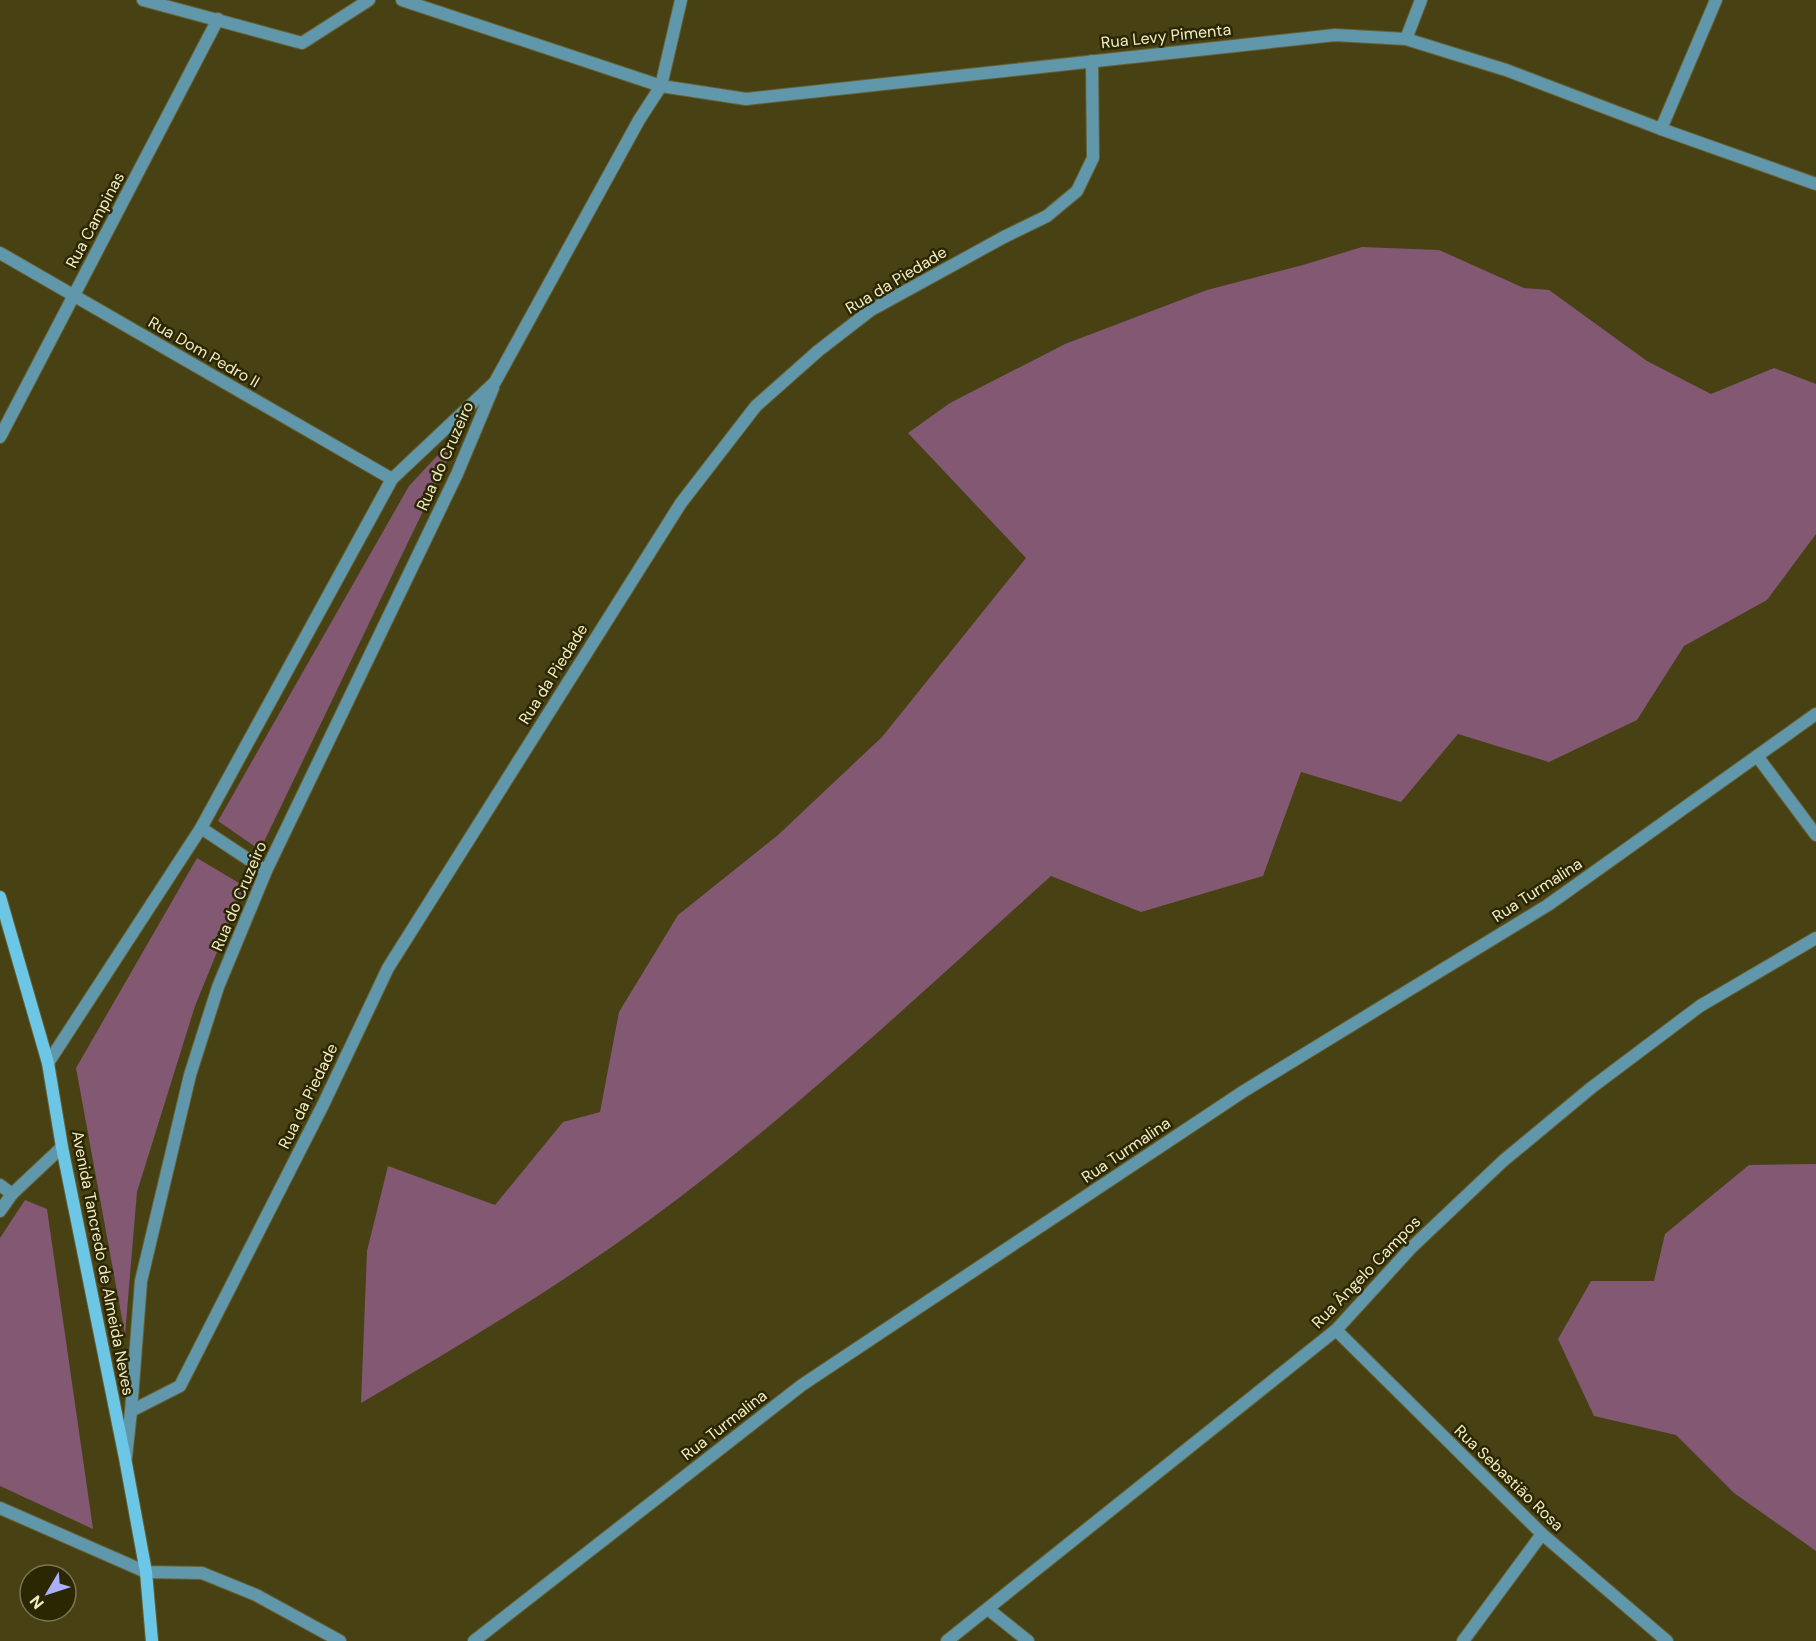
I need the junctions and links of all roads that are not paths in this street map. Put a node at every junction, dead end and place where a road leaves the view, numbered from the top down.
1 (143, 0) edge
2 (369, 0) edge
3 (402, 0) edge
4 (681, 0) edge
5 (1421, 0) edge
6 (1716, 0) edge
7 (218, 19) junction
8 (1406, 39) junction
9 (1092, 61) junction
10 (661, 86) junction
11 (1661, 129) junction
12 (1816, 184) edge
13 (0, 253) edge
14 (74, 296) junction
15 (495, 382) junction
16 (0, 437) edge
17 (392, 479) junction
18 (1816, 714) edge
19 (1757, 756) junction
20 (201, 828) junction
21 (1816, 835) edge
22 (266, 872) junction
23 (0, 897) edge
24 (1816, 938) edge
25 (48, 1063) junction
26 (62, 1147) junction
27 (0, 1185) edge
28 (12, 1194) junction
29 (0, 1211) edge
30 (1336, 1330) junction
31 (131, 1411) junction
32 (125, 1458) junction
33 (0, 1508) edge
34 (1542, 1534) junction
35 (146, 1572) junction
36 (988, 1609) junction
37 (152, 1641) edge
38 (339, 1641) edge
39 (474, 1641) edge
40 (947, 1641) edge
41 (1028, 1641) edge
42 (1462, 1641) edge
43 (1667, 1641) edge

1 - 7 street
2 - 7 street
3 - 10 street, Rua Levy Pimenta
4 - 10 street, Rua do Cruzeiro
5 - 8 street
6 - 11 street
7 - 14 street, Rua Campinas
8 - 9 street, Rua Levy Pimenta
8 - 11 street, Rua Levy Pimenta
9 - 10 street, Rua Levy Pimenta
9 - 31 street, Rua da Piedade
10 - 15 street, Rua do Cruzeiro
11 - 12 street, Rua Levy Pimenta
13 - 14 street, Rua Dom Pedro II
14 - 16 street, Rua Campinas
14 - 17 street, Rua Dom Pedro II
15 - 17 street, Rua do Cruzeiro
15 - 22 street, Rua do Cruzeiro
17 - 20 street, Rua do Cruzeiro
18 - 19 street, Rua Turmalina
19 - 21 street
19 - 39 street, Rua Turmalina
20 - 22 street
20 - 25 street, Rua do Cruzeiro
22 - 31 street, Rua do Cruzeiro
23 - 25 main road, Avenida Tancredo de Almeida Neves
24 - 30 street, Rua Ângelo Campos
25 - 26 main road, Avenida Tancredo de Almeida Neves
26 - 28 street
26 - 32 main road, Avenida Tancredo de Almeida Neves
27 - 28 street
28 - 29 street
30 - 34 street, Rua Sebastião Rosa
30 - 36 street, Rua Ângelo Campos
31 - 32 street, Rua do Cruzeiro
32 - 35 main road, Avenida Tancredo de Almeida Neves
33 - 35 street
34 - 42 street
34 - 43 street, Rua Sebastião Rosa
35 - 37 main road, Avenida Tancredo de Almeida Neves
35 - 38 street
36 - 40 street, Rua Ângelo Campos
36 - 41 street

